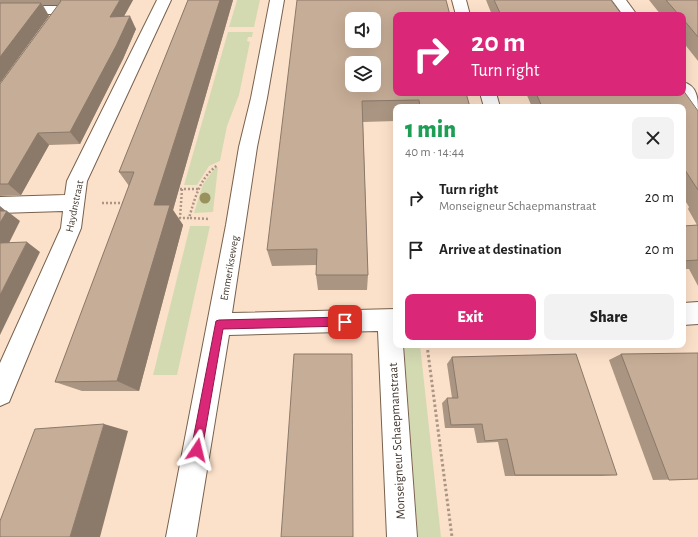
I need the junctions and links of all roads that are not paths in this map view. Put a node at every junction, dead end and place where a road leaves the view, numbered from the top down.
1 (164, 0) edge
2 (277, 0) edge
3 (459, 0) edge
4 (619, 0) edge
5 (0, 10) edge
6 (463, 12) edge
7 (628, 12) edge
8 (40, 42) edge
9 (686, 91) edge
10 (698, 107) edge
11 (74, 203) junction
12 (0, 205) edge
13 (686, 314) edge
14 (698, 314) edge
15 (393, 321) edge
16 (219, 324) junction
17 (394, 348) edge
18 (0, 393) edge
19 (181, 537) edge
20 (402, 537) edge

1 - 11 street, Haydnstraat
2 - 16 street, Emmerikseweg
3 - 6 street
4 - 7 street
5 - 8 street
9 - 10 street
11 - 12 street
11 - 18 street, Haydnstraat
13 - 14 street
15 - 16 street, Monseigneur Schaepmanstraat
16 - 19 street, Emmerikseweg
17 - 20 street, Monseigneur Schaepmanstraat

